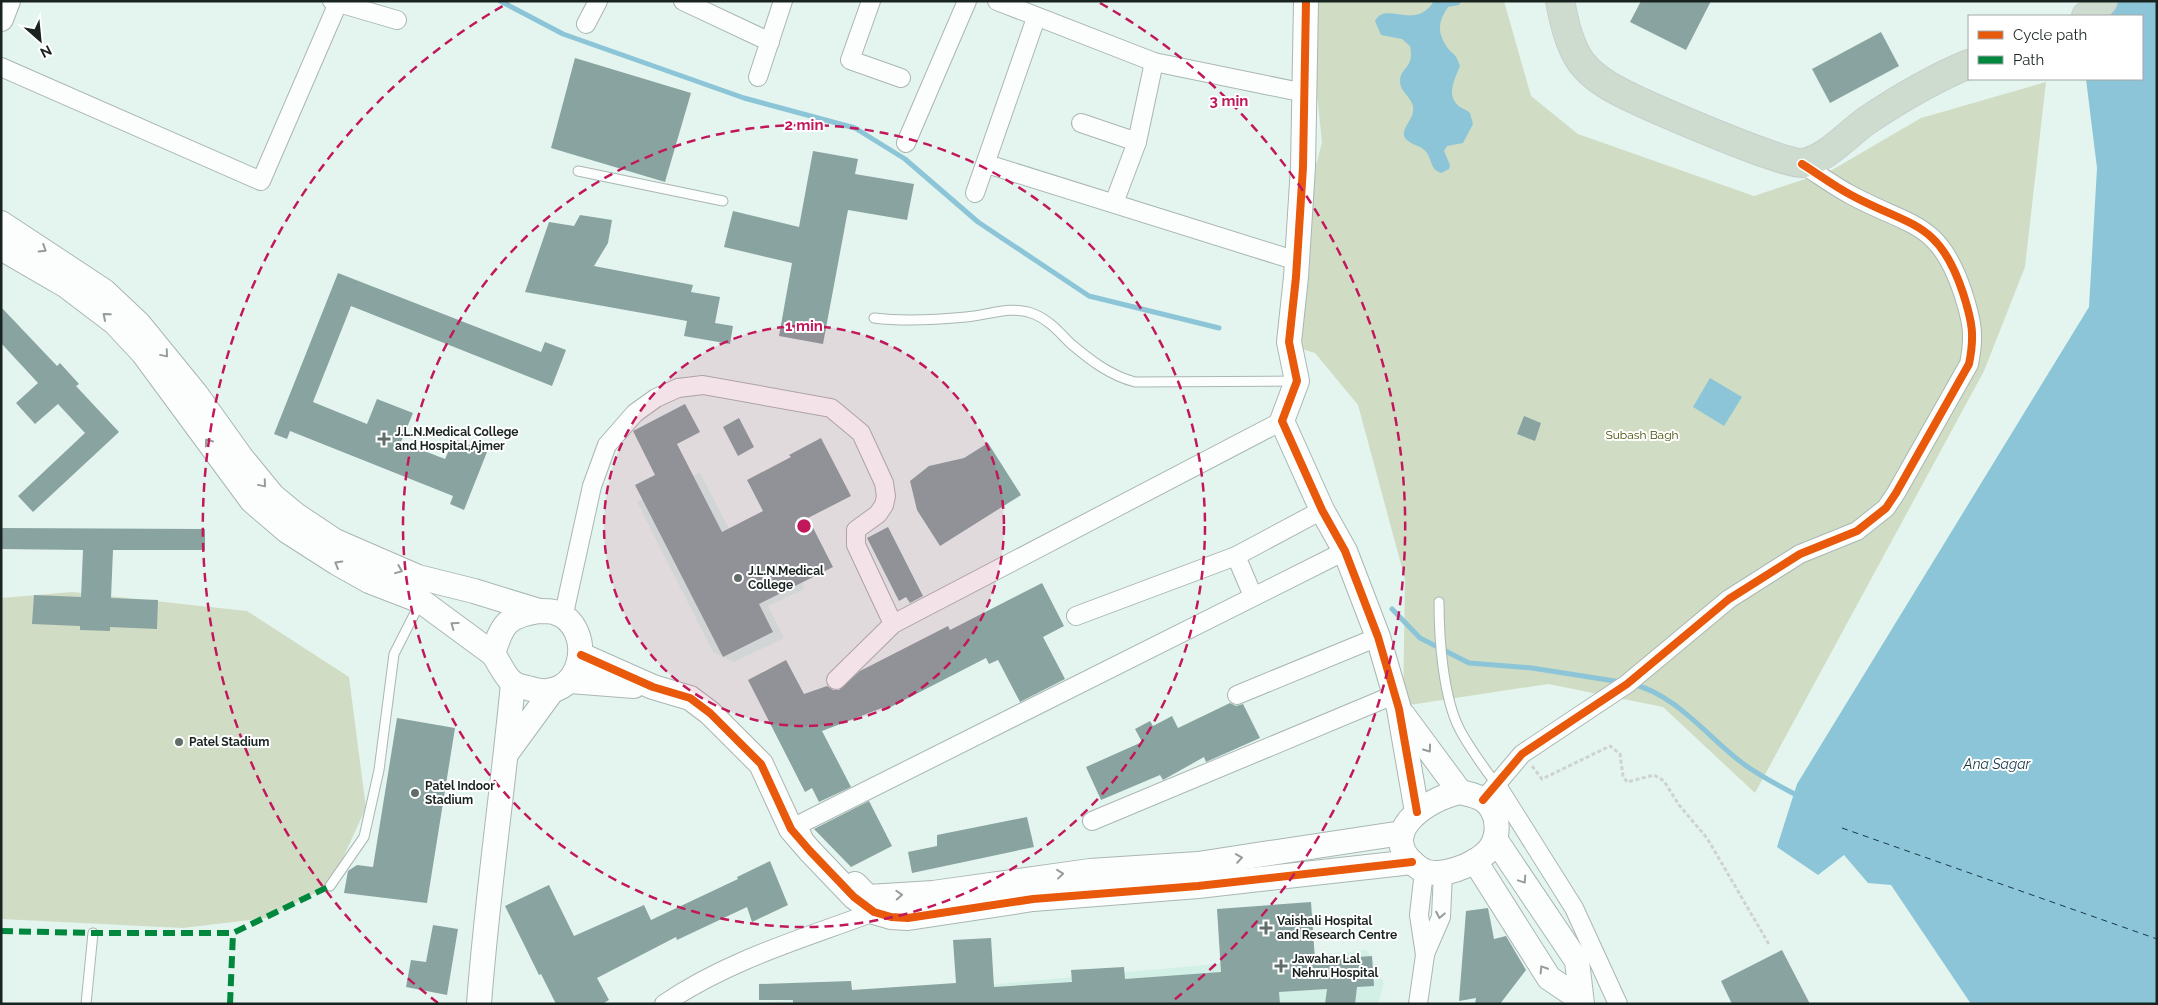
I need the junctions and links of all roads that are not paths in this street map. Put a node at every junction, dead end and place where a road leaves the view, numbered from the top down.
1 (8, 1) edge
2 (598, 1) edge
3 (683, 1) edge
4 (783, 1) edge
5 (871, 1) edge
6 (967, 1) edge
7 (996, 1) edge
8 (1306, 1) edge
9 (1560, 1) edge
10 (2102, 1) edge
11 (335, 2) edge
12 (2088, 15) edge
13 (1036, 18) junction
14 (1, 19) edge
15 (398, 20) dead end
16 (586, 24) dead end
17 (770, 42) junction
18 (1154, 62) junction
19 (1968, 64) edge
20 (1, 67) edge
21 (758, 77) dead end
22 (901, 78) dead end
23 (1305, 93) junction
24 (1081, 122) dead end
25 (1137, 142) junction
26 (906, 143) dead end
27 (987, 164) junction
28 (1802, 164) junction
29 (578, 171) dead end
30 (975, 192) dead end
31 (723, 201) dead end
32 (1114, 203) junction
33 (1, 223) edge
34 (1, 248) edge
35 (1297, 260) junction
36 (874, 318) dead end
37 (1297, 381) junction
38 (1282, 421) junction
39 (1322, 510) junction
40 (1345, 551) junction
41 (1236, 556) junction
42 (1253, 596) junction
43 (421, 601) junction
44 (1439, 602) dead end
45 (539, 611) junction
46 (1076, 616) dead end
47 (563, 618) junction
48 (894, 624) junction
49 (1378, 637) junction
50 (493, 654) junction
51 (580, 655) junction
52 (836, 680) dead end
53 (513, 683) junction
54 (561, 686) junction
55 (653, 687) junction
56 (1237, 695) dead end
57 (1397, 702) junction
58 (506, 754) junction
59 (1460, 792) junction
60 (1490, 792) junction
61 (1417, 812) junction
62 (791, 817) junction
63 (1092, 821) dead end
64 (1402, 834) junction
65 (1495, 839) junction
66 (1475, 861) junction
67 (1426, 868) junction
68 (1198, 875) junction
69 (330, 886) dead end
70 (1032, 888) junction
71 (874, 912) junction
72 (92, 933) dead end
73 (1581, 1001) edge
74 (86, 1004) edge
75 (478, 1004) edge
76 (664, 1004) edge
77 (1418, 1004) edge
78 (1618, 1004) edge

1 - 14 street
2 - 16 street
3 - 17 street
4 - 17 street
5 - 22 street
6 - 26 street
7 - 13 street
8 - 23 street
9 - 28 highway
10 - 12 highway
11 - 15 street
11 - 20 street
13 - 18 street
13 - 27 street
17 - 21 street
18 - 23 street
18 - 25 street
19 - 28 highway
23 - 35 street
24 - 25 street
25 - 32 street
27 - 30 street
27 - 32 street
28 - 60 street
29 - 31 lane
32 - 35 street
33 -> 45 street
43 -> 34 street
35 - 37 street
36 - 37 lane
37 - 38 street
38 - 39 street
38 - 48 street
39 - 40 street
39 - 41 street
40 - 42 street
40 - 49 street
41 - 42 street
41 - 46 street
42 - 62 street
50 -> 43 street
43 - 69 lane
44 - 60 lane
45 - 47 street
45 - 50 street
47 - 48 street
47 - 51 street
48 - 52 street
49 - 56 street
49 - 57 street
50 - 53 street
51 - 54 street
51 - 55 street
53 - 54 street
53 - 58 street
54 - 55 street
54 - 58 street
55 - 62 street
57 -> 59 street
57 - 61 street
57 - 63 street
58 - 75 street
59 - 60 street
59 - 61 street
60 - 65 street
60 - 78 street
61 - 64 street
62 -> 70 street
62 - 71 street
64 - 67 street
68 -> 64 street
65 - 66 street
65 -> 73 street
66 - 67 street
73 -> 66 street
67 - 68 street
67 - 77 street
68 - 70 street
70 - 71 street
71 - 76 street
72 - 74 lane

